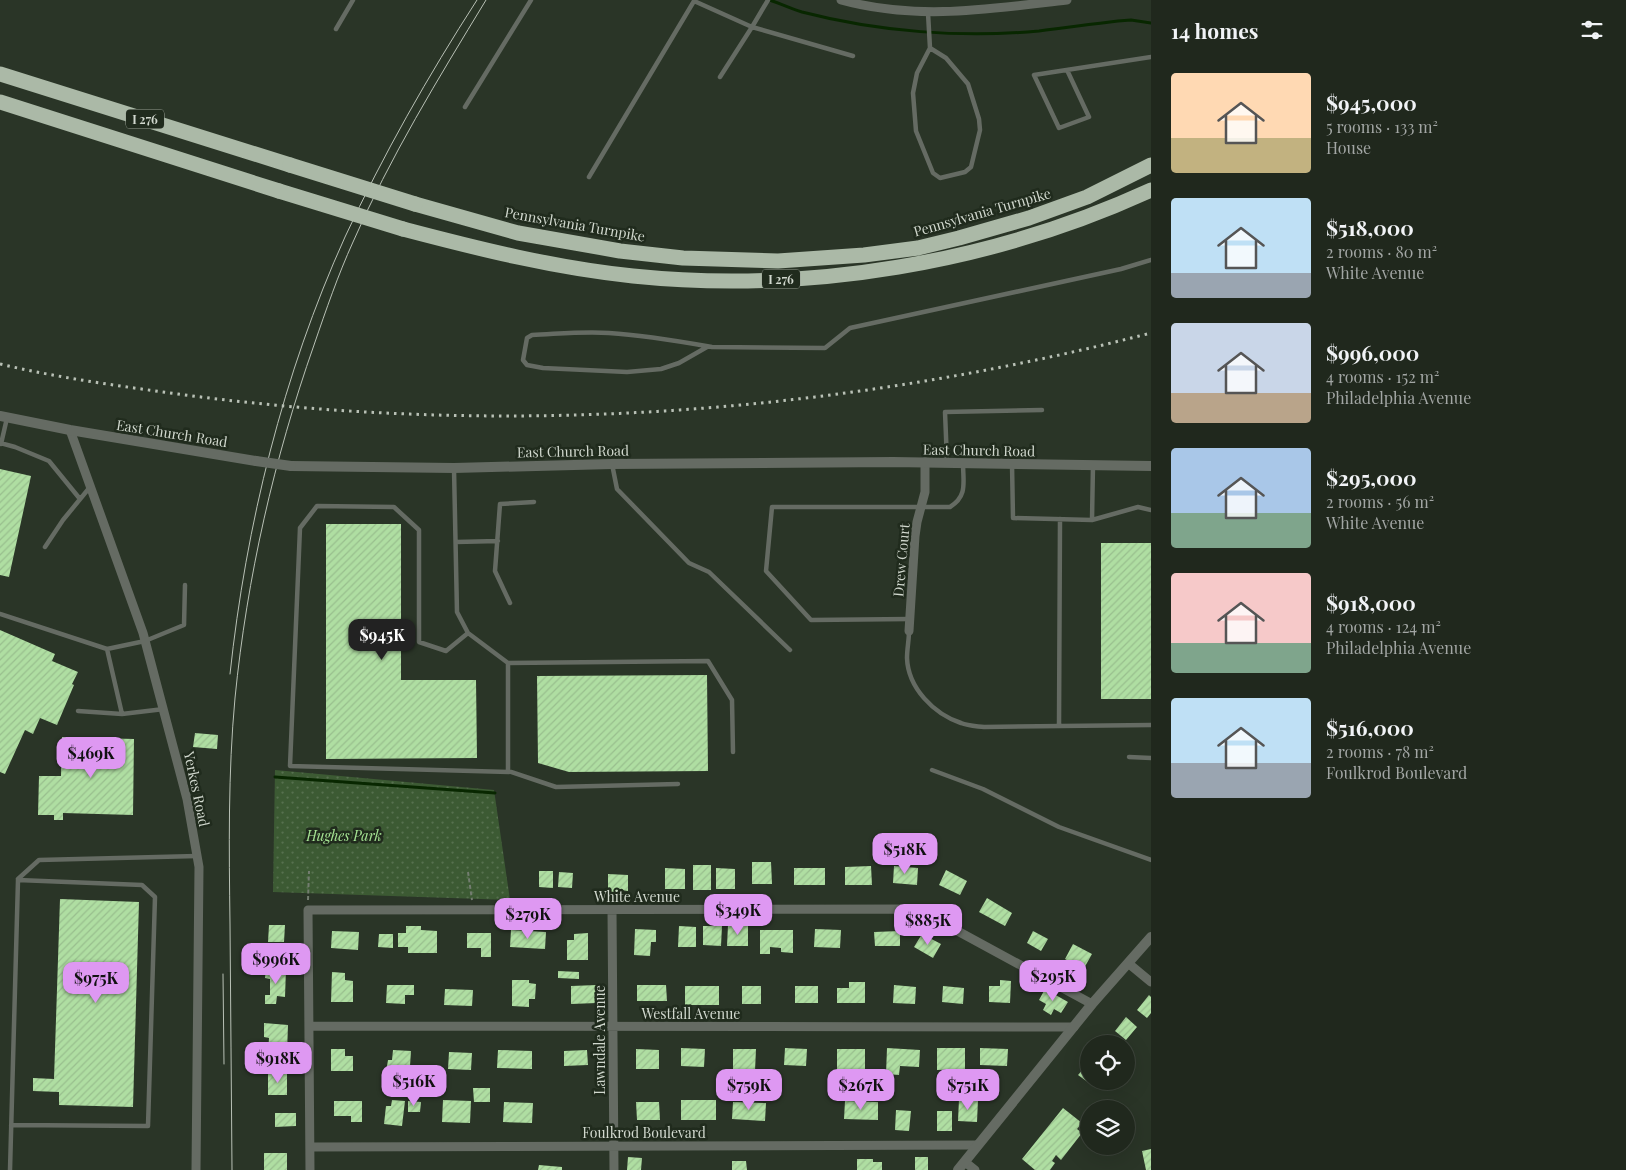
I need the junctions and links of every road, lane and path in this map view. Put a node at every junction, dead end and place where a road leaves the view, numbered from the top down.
1 (353, 0) edge
2 (531, 0) edge
3 (693, 0) edge
4 (768, 0) edge
5 (841, 0) edge
6 (1067, 0) edge
7 (1020, 3) edge
8 (928, 13) junction
9 (752, 26) junction
10 (336, 29) dead end
11 (930, 46) junction
12 (853, 56) dead end
13 (1151, 57) edge
14 (1067, 70) junction
15 (0, 74) edge
16 (720, 77) dead end
17 (0, 102) edge
18 (465, 108) dead end
19 (1151, 165) edge
20 (589, 176) dead end
21 (1151, 190) edge
22 (1151, 260) edge
23 (707, 346) junction
24 (1042, 410) dead end
25 (3, 417) edge
26 (70, 430) junction
27 (1, 444) edge
28 (924, 462) junction
29 (947, 463) junction
30 (963, 463) junction
31 (612, 464) junction
32 (1012, 464) junction
33 (1093, 465) junction
34 (1151, 466) edge
35 (454, 468) junction
36 (90, 487) junction
37 (80, 500) junction
38 (534, 502) dead end
39 (922, 508) junction
40 (1151, 510) edge
41 (1060, 519) junction
42 (1092, 520) junction
43 (498, 541) junction
44 (456, 542) junction
45 (44, 547) dead end
46 (185, 584) dead end
47 (510, 603) dead end
48 (0, 614) edge
49 (910, 619) junction
50 (910, 631) joint
51 (468, 633) junction
52 (145, 640) junction
53 (107, 649) junction
54 (790, 650) dead end
55 (508, 663) junction
56 (164, 709) junction
57 (78, 711) dead end
58 (122, 714) junction
59 (1151, 725) edge
60 (1059, 726) junction
61 (733, 752) dead end
62 (1129, 757) dead end
63 (1151, 758) edge
64 (932, 770) dead end
65 (510, 772) junction
66 (678, 784) dead end
67 (197, 856) junction
68 (1151, 860) edge
69 (309, 871) dead end
70 (468, 872) dead end
71 (18, 880) junction
72 (308, 910) junction
73 (473, 910) junction
74 (612, 910) junction
75 (1151, 937) edge
76 (1128, 963) junction
77 (1151, 982) edge
78 (1092, 1004) junction
79 (309, 1026) junction
80 (614, 1026) junction
81 (1074, 1027) junction
82 (11, 1125) junction
83 (978, 1145) junction
84 (310, 1147) junction
85 (613, 1147) junction
86 (961, 1166) edge
87 (10, 1170) edge
88 (196, 1170) edge
89 (310, 1170) edge
90 (614, 1170) edge
91 (974, 1170) edge

1 - 10 lane
2 - 18 lane
3 - 9 lane
3 - 20 lane
4 - 9 lane
5 - 8 street
6 - 7 street
7 - 8 street
8 - 11 lane
9 - 12 lane
9 - 16 lane
11 - 11 lane
13 - 14 lane
14 - 14 lane
15 - 19 highway, Pennsylvania Turnpike / I 276, bridge
17 - 21 highway, I 276, bridge
22 - 23 lane
23 - 23 lane
24 - 29 lane
25 - 26 street, East Church Road
25 - 27 lane
26 - 35 street, East Church Road, bridge
26 - 36 street, Yerkes Road
27 - 37 lane
28 - 29 street, East Church Road
28 - 31 street, East Church Road
28 - 39 street, Drew Court
29 - 30 street, East Church Road
30 - 32 street, East Church Road
30 - 39 lane
31 - 35 street, East Church Road
31 - 54 lane
32 - 33 street, East Church Road
32 - 41 lane
33 - 34 street, East Church Road
33 - 42 lane
35 - 44 lane
36 - 37 lane
36 - 52 street, Yerkes Road
37 - 45 lane
38 - 43 lane
39 - 49 street, Drew Court
39 - 49 lane
40 - 42 lane
41 - 42 lane
41 - 60 lane
43 - 44 lane
43 - 47 lane
44 - 51 lane
46 - 52 lane
48 - 53 lane
49 - 50 street, Drew Court
50 - 60 lane
51 - 55 lane
51 - 65 lane
52 - 53 lane
52 - 56 street, Yerkes Road
53 - 58 lane
55 - 61 lane
55 - 65 lane
56 - 58 lane
56 - 67 street, Yerkes Road
57 - 58 lane
59 - 60 lane
62 - 63 lane
64 - 68 lane
65 - 66 lane
67 - 71 lane
67 - 88 street, Yerkes Road
69 - 72 path
70 - 73 path
71 - 82 lane
71 - 82 lane
72 - 73 street, White Avenue
72 - 79 street
73 - 74 street, White Avenue
74 - 78 street, White Avenue
74 - 80 street, Lawndale Avenue
75 - 76 street
76 - 77 street
76 - 78 street
78 - 81 street
79 - 80 street, Westfall Avenue
79 - 84 street
80 - 81 street, Westfall Avenue
80 - 85 street, Lawndale Avenue
81 - 83 street
82 - 87 lane
83 - 85 street, Foulkrod Boulevard
83 - 86 street
84 - 85 street, Foulkrod Boulevard
84 - 89 street
85 - 90 street, Lawndale Avenue
86 - 91 street

